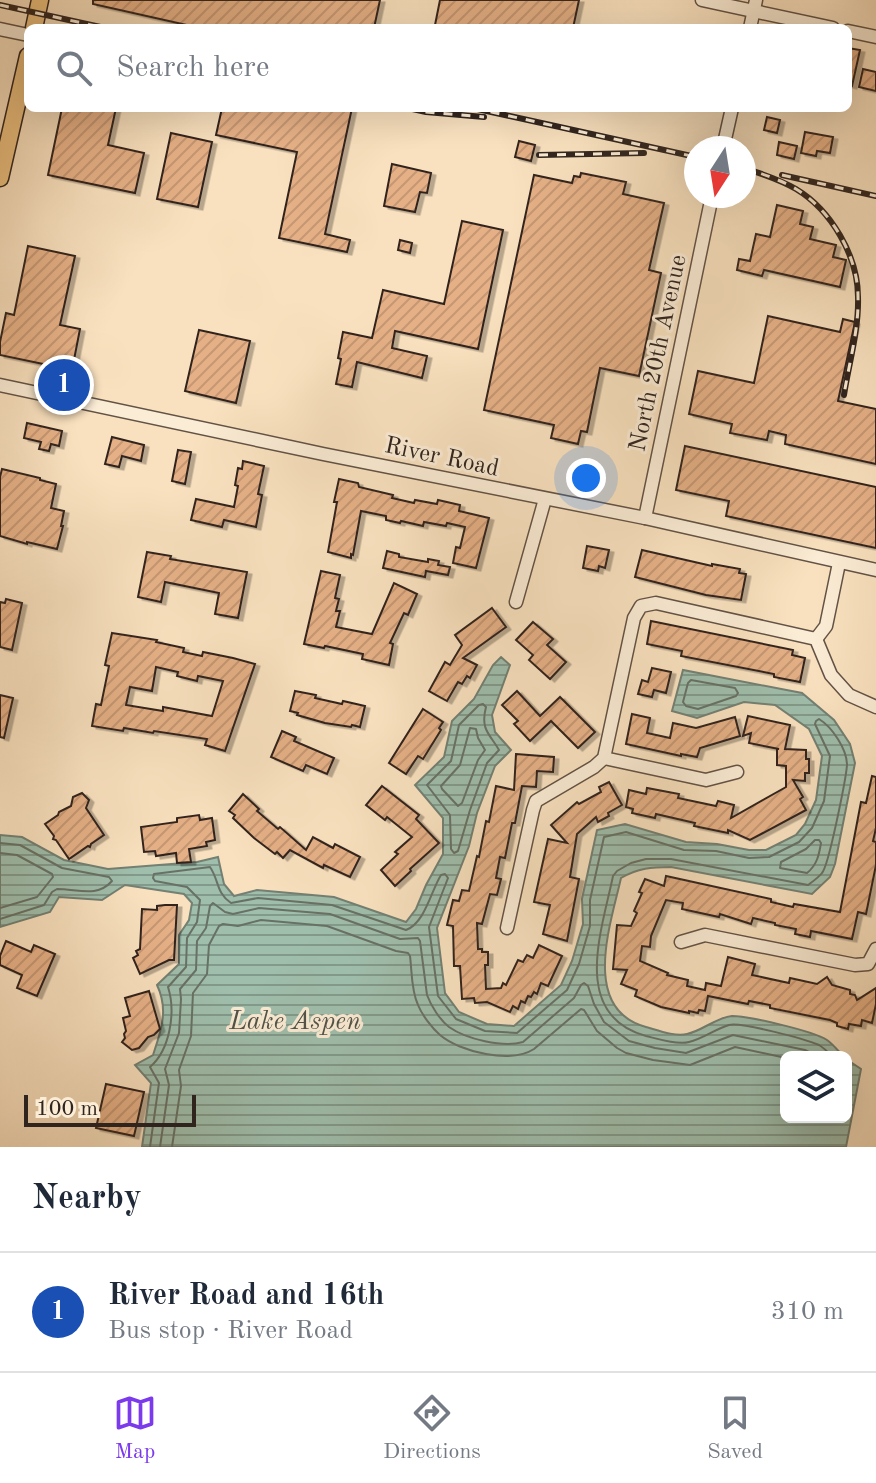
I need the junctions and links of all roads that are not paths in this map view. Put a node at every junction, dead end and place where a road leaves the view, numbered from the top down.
1 (40, 0) edge
2 (702, 0) edge
3 (755, 6) edge
4 (35, 24) edge
5 (819, 24) edge
6 (0, 29) edge
7 (852, 32) edge
8 (24, 34) edge
9 (876, 37) edge
10 (24, 73) edge
11 (731, 112) edge
12 (726, 136) edge
13 (0, 178) edge
14 (710, 208) edge
15 (0, 385) edge
16 (545, 499) junction
17 (645, 518) junction
18 (839, 563) junction
19 (876, 570) edge
20 (516, 602) dead end
21 (816, 639) junction
22 (876, 707) edge
23 (604, 758) junction
24 (737, 772) dead end
25 (507, 928) dead end
26 (681, 942) dead end
27 (876, 949) edge

1 - 4 main road
2 - 3 street
3 - 5 street
6 - 8 street
7 - 9 street
10 - 13 main road
11 - 12 street
14 - 17 street, North 20th Avenue
15 - 16 street, River Road
16 - 17 street, River Road
16 - 20 street
17 - 18 street, River Road
18 - 19 street, River Road
18 - 21 street
21 - 22 street
21 - 23 street
23 - 24 street
23 - 25 street
26 - 27 street

